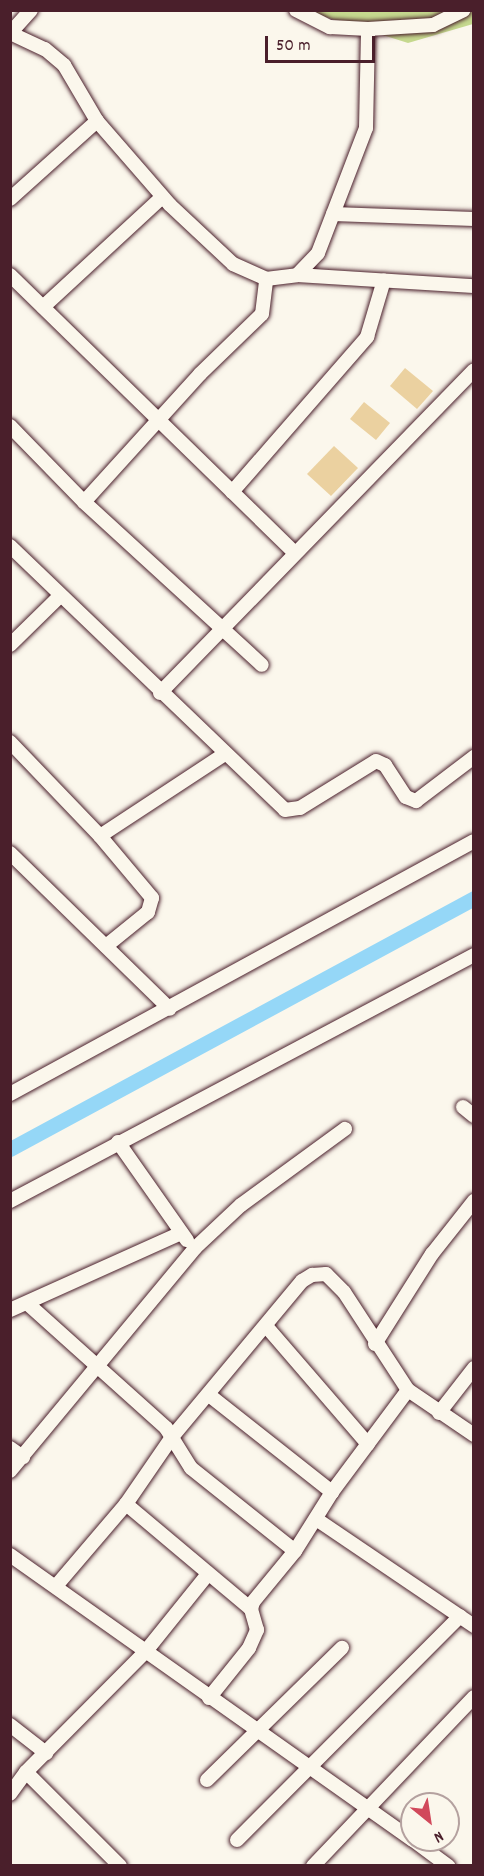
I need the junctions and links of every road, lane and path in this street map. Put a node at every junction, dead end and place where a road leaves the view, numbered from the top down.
1 (31, 10) edge
2 (296, 10) edge
3 (464, 10) edge
4 (368, 29) junction
5 (97, 121) junction
6 (162, 197) junction
7 (10, 199) edge
8 (333, 214) junction
9 (474, 219) edge
10 (10, 275) edge
11 (297, 275) junction
12 (266, 279) junction
13 (384, 280) junction
14 (474, 286) edge
15 (44, 307) junction
16 (474, 370) edge
17 (160, 422) junction
18 (10, 426) edge
19 (232, 492) junction
20 (84, 502) junction
21 (10, 546) edge
22 (295, 553) junction
23 (61, 595) junction
24 (222, 628) junction
25 (10, 645) edge
26 (261, 665) dead end
27 (160, 693) junction
28 (10, 742) edge
29 (225, 754) junction
30 (474, 757) edge
31 (100, 836) junction
32 (474, 841) edge
33 (10, 853) edge
34 (106, 946) junction
35 (474, 955) edge
36 (170, 1009) junction
37 (10, 1094) edge
38 (345, 1129) dead end
39 (118, 1142) junction
40 (10, 1201) edge
41 (474, 1201) edge
42 (181, 1233) junction
43 (195, 1248) junction
44 (28, 1304) junction
45 (10, 1310) edge
46 (266, 1326) junction
47 (375, 1344) junction
48 (100, 1367) junction
49 (474, 1368) edge
50 (408, 1390) junction
51 (209, 1395) junction
52 (439, 1413) junction
53 (474, 1435) edge
54 (172, 1437) junction
55 (368, 1444) junction
56 (10, 1448) edge
57 (23, 1457) junction
58 (10, 1471) edge
59 (332, 1492) junction
60 (126, 1504) junction
61 (316, 1519) junction
62 (296, 1551) junction
63 (10, 1555) edge
64 (208, 1574) junction
65 (56, 1586) junction
66 (251, 1609) junction
67 (460, 1616) junction
68 (474, 1626) edge
69 (342, 1648) dead end
70 (146, 1651) junction
71 (474, 1697) edge
72 (209, 1698) junction
73 (10, 1725) edge
74 (256, 1729) junction
75 (46, 1753) junction
76 (308, 1768) junction
77 (26, 1772) junction
78 (207, 1779) dead end
79 (10, 1794) edge
80 (367, 1806) junction
81 (400, 1831) edge
82 (237, 1840) dead end
83 (426, 1852) edge
84 (438, 1863) edge
85 (120, 1866) edge
86 (313, 1866) edge

1 - 5 street
2 - 4 street
3 - 4 street
4 - 8 street
5 - 6 street
5 - 7 street
6 - 12 street
6 - 15 street
8 - 9 street
8 - 11 street
10 - 15 street
11 - 12 street
11 - 13 street
12 - 17 street
13 - 14 street
13 - 19 street
15 - 17 street
16 - 22 street
17 - 19 street
17 - 20 street
18 - 20 street
19 - 22 street
20 - 24 street
21 - 23 street
22 - 24 street
23 - 25 street
23 - 27 street
24 - 26 street
24 - 27 street
27 - 29 street
28 - 31 street
29 - 30 street
29 - 31 street
31 - 34 street
32 - 36 street
33 - 34 street
34 - 36 street
35 - 39 street
36 - 37 street
38 - 43 street
39 - 40 street
39 - 42 street
41 - 47 street
42 - 43 street
42 - 44 street
43 - 48 street
44 - 45 street
44 - 48 street
46 - 47 street
46 - 51 street
46 - 55 street
47 - 50 street
48 - 54 street
48 - 57 street
49 - 52 street
50 - 52 street
50 - 55 street
51 - 54 street
51 - 59 street
52 - 53 street
54 - 60 street
54 - 62 street
55 - 59 street
56 - 57 street
57 - 58 street
59 - 61 street
60 - 64 street
60 - 65 street
61 - 62 street
61 - 67 street
62 - 66 street
63 - 65 street
64 - 66 street
64 - 70 street
65 - 70 street
66 - 72 street
67 - 68 street
67 - 76 street
69 - 74 street
70 - 72 street
70 - 75 street
71 - 80 street
72 - 74 street
73 - 75 street
74 - 76 street
74 - 78 street
75 - 77 street
76 - 80 street
76 - 82 street
77 - 79 street
77 - 85 street
80 - 81 street
80 - 86 street
83 - 84 street

